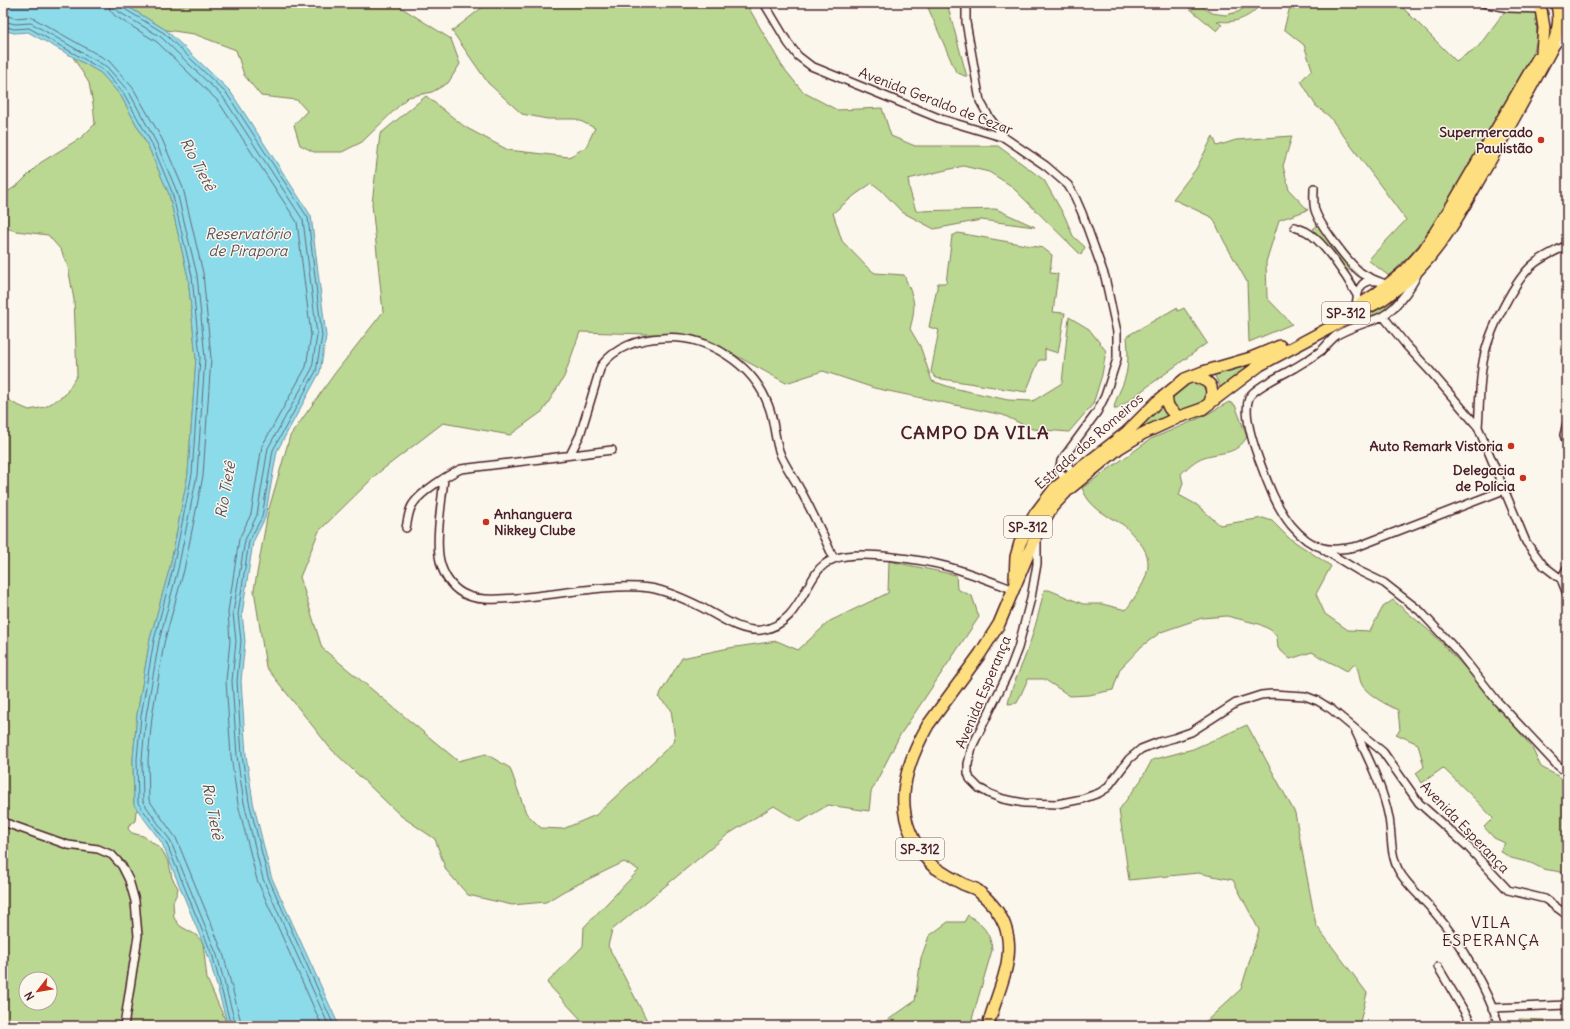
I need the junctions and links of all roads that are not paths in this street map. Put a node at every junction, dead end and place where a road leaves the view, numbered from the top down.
1 (764, 3) edge
2 (966, 3) edge
3 (1483, 3) edge
4 (1541, 6) edge
5 (1561, 7) edge
6 (1567, 28) edge
7 (1547, 50) junction
8 (1005, 138) junction
9 (1314, 188) dead end
10 (1295, 228) dead end
11 (1567, 245) edge
12 (1420, 269) junction
13 (1376, 281) junction
14 (1388, 285) junction
15 (1357, 294) junction
16 (1356, 307) junction
17 (1383, 316) junction
18 (1323, 332) junction
19 (1336, 336) junction
20 (1193, 376) junction
21 (1166, 394) junction
22 (1210, 403) junction
23 (1179, 417) junction
24 (1567, 423) edge
25 (1478, 427) junction
26 (1567, 443) edge
27 (612, 450) dead end
28 (570, 455) junction
29 (1065, 455) junction
30 (444, 478) junction
31 (1072, 479) junction
32 (1504, 490) junction
33 (1035, 514) junction
34 (406, 528) dead end
35 (1037, 533) junction
36 (1324, 550) junction
37 (834, 559) junction
38 (1567, 568) edge
39 (1561, 579) junction
40 (1015, 588) junction
41 (1567, 594) edge
42 (1354, 728) junction
43 (1564, 770) edge
44 (3, 822) edge
45 (1567, 915) edge
46 (1438, 967) dead end
47 (1567, 1005) edge
48 (1492, 1008) junction
49 (124, 1026) edge
50 (988, 1026) edge
51 (1473, 1026) edge
52 (1499, 1026) edge

1 - 8 street, Avenida Geraldo de Cezar
2 - 8 street
3 - 4 street
4 - 7 main road, Estrada dos Romeiros / SP-312
5 - 7 main road, Estrada dos Romeiros / SP-312
6 - 7 main road
7 - 12 main road, Estrada dos Romeiros / SP-312
7 - 14 main road, Estrada dos Romeiros / SP-312
8 - 29 street, Avenida Geraldo de Cezar
9 - 13 street
10 - 15 street
11 - 25 street
12 - 17 street
12 - 18 main road, Estrada dos Romeiros / SP-312
13 - 14 street
13 - 15 street
14 - 16 main road, Estrada dos Romeiros / SP-312
15 - 16 street
16 - 20 main road, Estrada dos Romeiros / SP-312
17 - 19 street
17 - 25 street
18 - 19 street
18 - 22 main road, Estrada dos Romeiros / SP-312
19 - 36 street
20 - 21 main road, Estrada dos Romeiros / SP-312
20 - 22 main road
21 - 23 main road
21 - 31 main road, Estrada dos Romeiros / SP-312
22 - 23 main road, Estrada dos Romeiros / SP-312
23 - 31 main road, Estrada dos Romeiros / SP-312
24 - 26 street
25 - 32 street
27 - 28 street
28 - 30 street
28 - 37 street
29 - 31 street
29 - 31 street
30 - 34 street
30 - 37 street
31 - 33 main road, Estrada dos Romeiros / SP-312
31 - 35 main road, Estrada dos Romeiros / SP-312
32 - 36 street
32 - 39 street
33 - 35 street, Avenida Esperança
33 - 40 main road, Estrada dos Romeiros / SP-312
35 - 40 main road, Estrada dos Romeiros / SP-312
35 - 42 street, Avenida Esperança
36 - 43 street
37 - 40 street
38 - 39 street
39 - 41 street
40 - 50 main road, Estrada dos Romeiros / SP-312
42 - 45 street, Avenida Esperança
42 - 48 street
44 - 49 street
46 - 51 street
47 - 48 street
48 - 52 street

